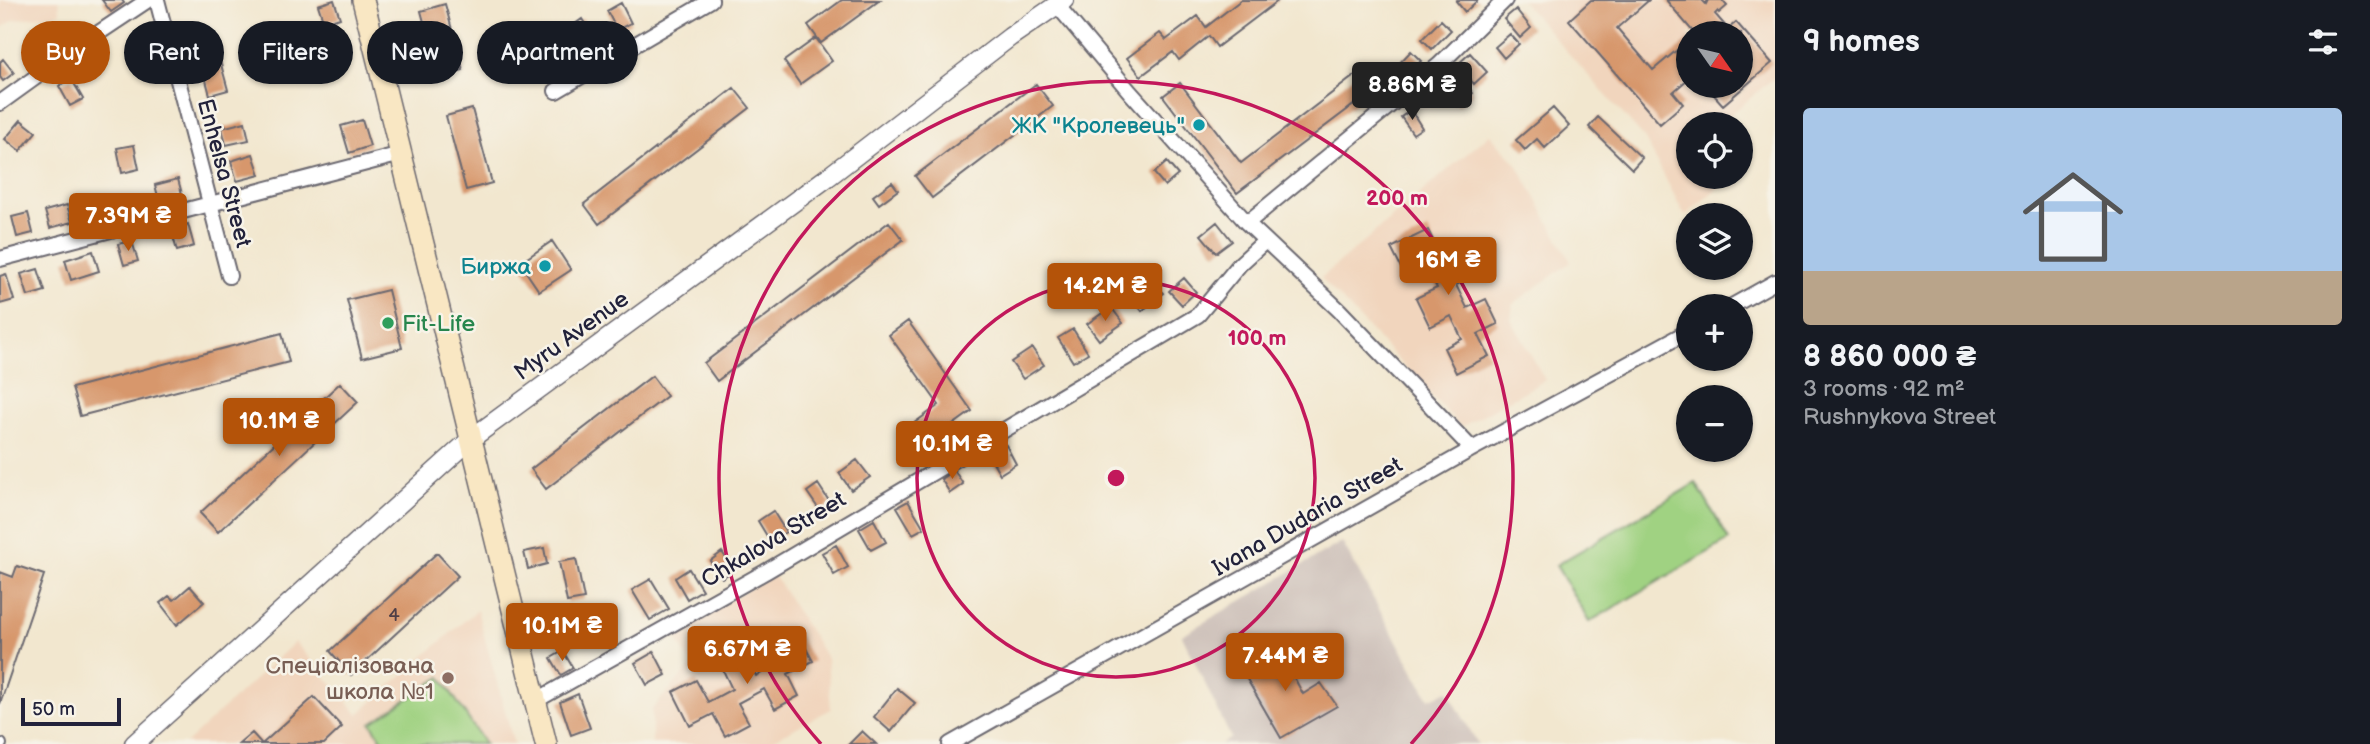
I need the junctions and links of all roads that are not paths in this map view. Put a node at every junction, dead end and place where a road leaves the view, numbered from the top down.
1 (148, 0) edge
2 (157, 0) edge
3 (363, 0) edge
4 (711, 0) edge
5 (1505, 0) edge
6 (1060, 2) edge
7 (556, 91) dead end
8 (0, 103) edge
9 (401, 154) junction
10 (209, 205) junction
11 (1247, 223) junction
12 (1264, 242) junction
13 (0, 259) edge
14 (229, 276) dead end
15 (1775, 282) edge
16 (1753, 294) edge
17 (1676, 338) edge
18 (472, 438) junction
19 (1472, 449) junction
20 (537, 700) junction
21 (134, 744) edge
22 (546, 744) edge
23 (950, 744) edge

1 - 8 street
2 - 10 street, Enhelsa Street
3 - 9 main road
4 - 7 street
5 - 11 street
6 - 11 street
6 - 18 street, Myru Avenue
9 - 10 street
9 - 18 main road
10 - 13 street
10 - 14 street, Enhelsa Street
11 - 12 street
12 - 19 street
12 - 20 street, Chkalova Street
15 - 16 street
17 - 19 street, Ivana Dudaria Street
18 - 20 main road
18 - 21 street, Myru Avenue
19 - 23 street, Ivana Dudaria Street
20 - 22 main road

